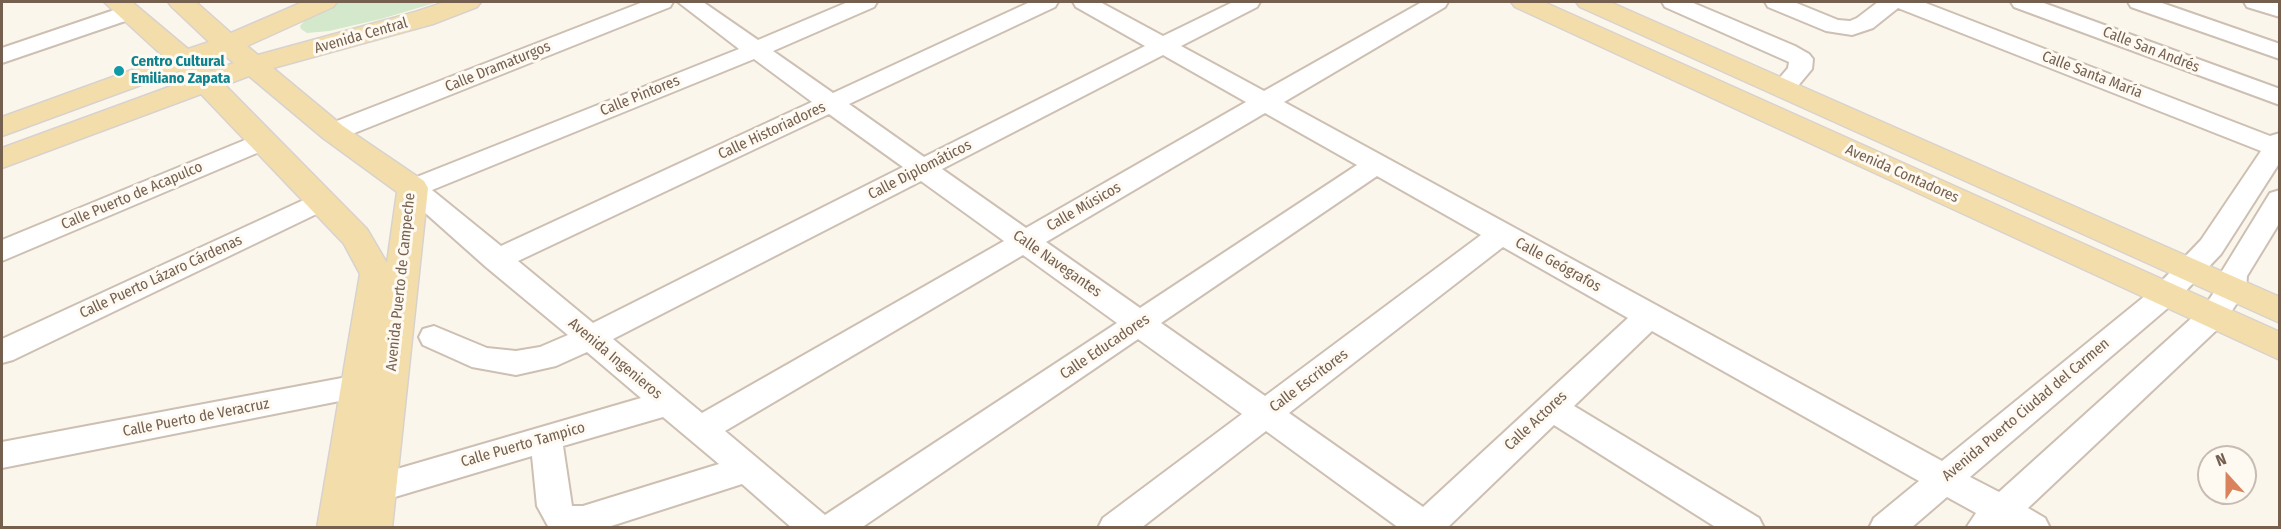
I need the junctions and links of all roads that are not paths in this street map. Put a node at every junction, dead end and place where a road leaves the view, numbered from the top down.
1 (181, 2) edge
2 (324, 2) edge
3 (468, 2) edge
4 (662, 2) edge
5 (689, 2) edge
6 (866, 2) edge
7 (1047, 2) edge
8 (1083, 2) edge
9 (1249, 2) edge
10 (1437, 2) edge
11 (1524, 2) edge
12 (1589, 2) edge
13 (1672, 2) edge
14 (1776, 2) edge
15 (1890, 2) edge
16 (1904, 2) edge
17 (2022, 2) edge
18 (2139, 2) edge
19 (2255, 2) edge
20 (123, 7) edge
21 (294, 9) edge
22 (2280, 10) edge
23 (424, 18) junction
24 (219, 36) junction
25 (361, 36) junction
26 (1163, 45) junction
27 (756, 50) junction
28 (2280, 52) edge
29 (2, 56) edge
30 (184, 60) junction
31 (261, 72) junction
32 (206, 82) junction
33 (1783, 88) junction
34 (2280, 98) edge
35 (1264, 102) junction
36 (832, 103) junction
37 (2, 127) edge
38 (333, 132) junction
39 (262, 141) junction
40 (2278, 146) edge
41 (2, 159) edge
42 (1377, 164) junction
43 (923, 169) junction
44 (413, 188) junction
45 (2280, 200) edge
46 (321, 201) junction
47 (1502, 233) junction
48 (1025, 242) junction
49 (2, 251) edge
50 (496, 260) junction
51 (2188, 270) junction
52 (2166, 294) junction
53 (2222, 302) junction
54 (2280, 311) edge
55 (1650, 315) junction
56 (1140, 324) junction
57 (434, 337) dead end
58 (590, 338) junction
59 (2280, 347) edge
60 (2, 352) edge
61 (375, 383) junction
62 (667, 402) junction
63 (1550, 407) junction
64 (1266, 414) junction
65 (700, 430) junction
66 (546, 438) junction
67 (2, 455) edge
68 (748, 469) junction
69 (1944, 478) junction
70 (378, 488) junction
71 (1993, 519) edge
72 (1424, 527) edge
73 (337, 528) edge
74 (372, 528) edge
75 (817, 528) edge
76 (832, 528) edge
77 (1115, 528) edge
78 (1747, 528) edge
79 (1886, 528) edge
80 (2033, 528) edge

1 - 24 main road, Avenida Puerto de Campeche
2 - 21 main road
3 - 23 main road, Avenida Central
4 - 38 street, Calle Dramaturgos
5 - 27 street, Calle Navegantes
6 - 27 street, Calle Pintores
7 - 36 street, Calle Historiadores
8 - 26 street, Calle Geógrafos
9 - 26 street, Calle Diplomáticos
10 - 35 street, Calle Músicos
11 - 52 main road, Avenida Contadores
12 - 33 main road, Avenida Contadores
13 - 33 street
14 - 15 street
16 - 40 street, Calle Santa María
17 - 34 street, Calle San Andrés
18 - 28 street
19 - 22 street
20 - 29 street
20 - 30 main road, Avenida Puerto de Campeche
21 - 24 main road
21 - 25 main road
23 - 25 main road, Avenida Central
23 - 31 main road
24 - 30 main road
24 - 31 main road, Avenida Puerto de Campeche
25 - 31 main road, Avenida Central
26 - 35 street, Calle Geógrafos
26 - 43 street, Calle Diplomáticos
27 - 36 street, Calle Navegantes
27 - 44 street, Calle Pintores
30 - 32 main road, Avenida Puerto de Campeche
30 - 37 main road
31 - 32 main road
31 - 38 main road, Avenida Puerto de Campeche
32 - 39 main road, Avenida Puerto de Campeche
32 - 41 main road
33 - 51 main road, Avenida Contadores
35 - 42 street, Calle Geógrafos
35 - 48 street, Calle Músicos
36 - 43 street, Calle Navegantes
36 - 50 street, Calle Historiadores
38 - 44 main road, Avenida Puerto de Campeche
39 - 46 main road, Avenida Puerto de Campeche
39 - 49 street, Calle Puerto de Acapulco
40 - 51 street, Avenida Puerto Ciudad del Carmen
42 - 47 street, Calle Geógrafos
42 - 56 street, Calle Educadores
43 - 48 street, Calle Navegantes
43 - 58 street, Calle Diplomáticos
44 - 50 street, Avenida Ingenieros
44 - 61 main road, Avenida Puerto de Campeche
45 - 53 street
46 - 60 street, Calle Puerto Lázaro Cárdenas
46 - 61 main road, Avenida Puerto de Campeche
47 - 55 street, Calle Geógrafos
47 - 64 street, Calle Escritores
48 - 56 street, Calle Navegantes
48 - 65 street, Calle Músicos
50 - 58 street, Avenida Ingenieros
51 - 52 street, Avenida Puerto Ciudad del Carmen
51 - 53 main road, Avenida Contadores
52 - 53 main road, Avenida Contadores
52 - 69 street, Avenida Puerto Ciudad del Carmen
53 - 54 main road, Avenida Contadores
53 - 59 main road, Avenida Contadores
53 - 71 street
55 - 63 street, Calle Actores
55 - 69 street, Calle Geógrafos
56 - 64 street, Calle Navegantes
56 - 76 street, Calle Educadores
57 - 58 street, Calle Diplomáticos
58 - 62 street, Avenida Ingenieros
61 - 67 street, Calle Puerto de Veracruz
61 - 70 main road, Avenida Puerto de Campeche
61 - 73 main road, Avenida Puerto de Campeche
62 - 65 street, Avenida Ingenieros
62 - 66 street, Calle Puerto Tampico
63 - 72 street, Calle Actores
63 - 78 street
64 - 72 street, Calle Navegantes
64 - 77 street, Calle Escritores
65 - 68 street, Avenida Ingenieros
66 - 68 street
66 - 70 street, Calle Puerto Tampico
68 - 75 street, Avenida Ingenieros
69 - 71 street, Calle Geógrafos
69 - 79 street, Avenida Puerto Ciudad del Carmen
70 - 74 main road, Avenida Puerto de Campeche
71 - 80 street, Calle Geógrafos

